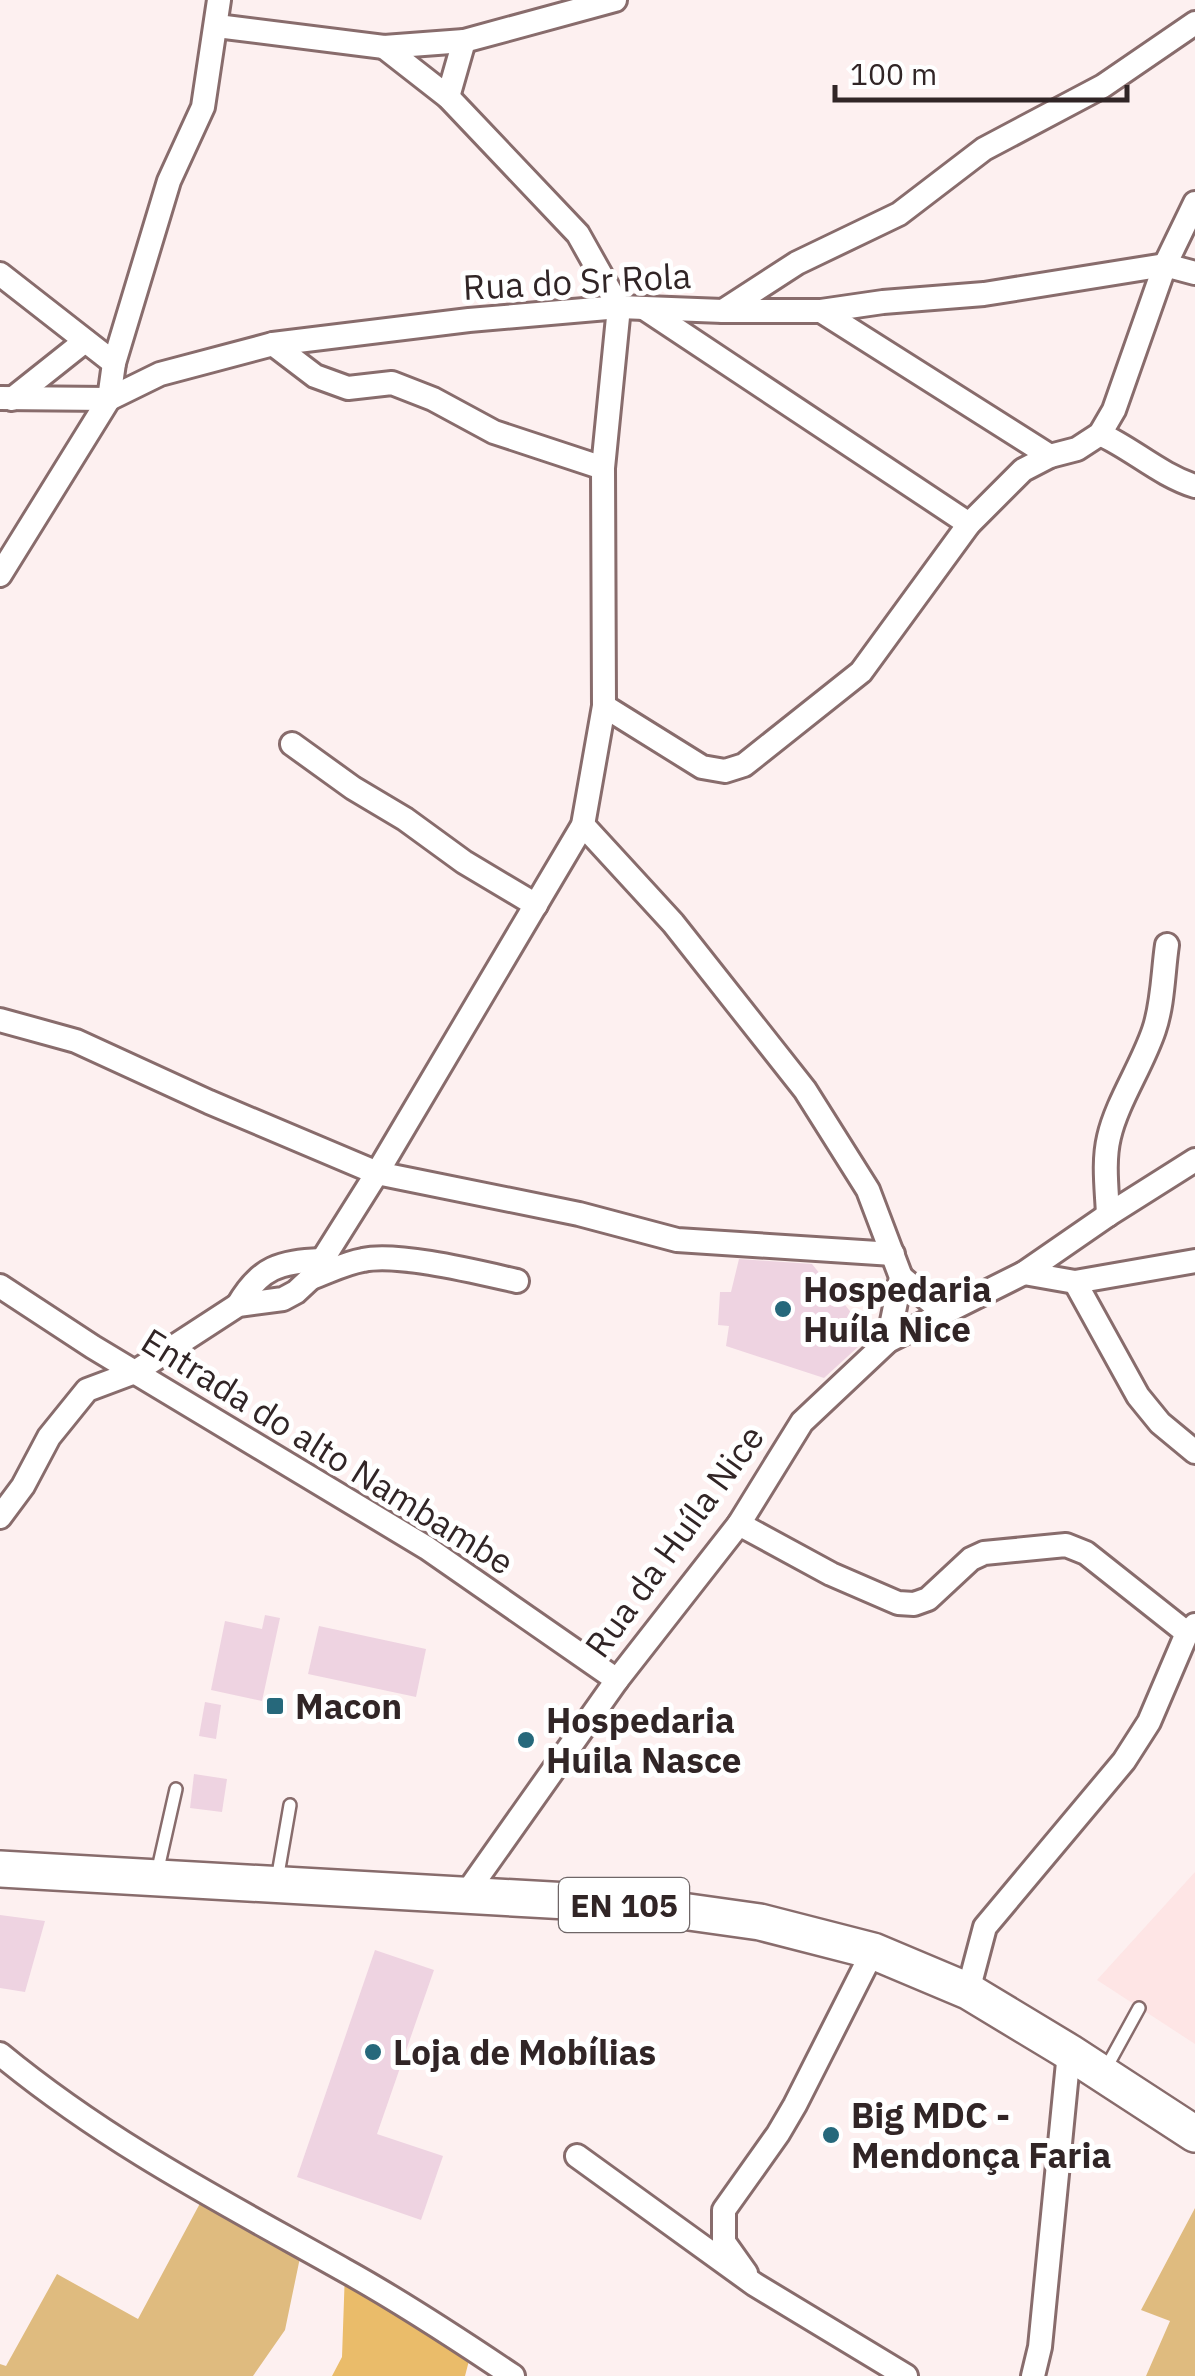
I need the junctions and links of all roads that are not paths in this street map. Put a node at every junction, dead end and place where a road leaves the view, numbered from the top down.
1 (219, 0) edge
2 (615, 0) edge
3 (1195, 22) edge
4 (216, 26) junction
5 (464, 41) junction
6 (384, 46) junction
7 (448, 97) junction
8 (1195, 203) edge
9 (1165, 265) junction
10 (1195, 273) edge
11 (0, 274) edge
12 (619, 307) junction
13 (644, 308) junction
14 (723, 311) junction
15 (821, 311) junction
16 (85, 340) junction
17 (272, 344) junction
18 (114, 363) junction
19 (110, 398) junction
20 (6, 399) edge
21 (1100, 434) junction
22 (1050, 456) junction
23 (603, 468) junction
24 (1195, 486) edge
25 (969, 524) junction
26 (0, 575) edge
27 (604, 706) junction
28 (292, 744) dead end
29 (583, 825) junction
30 (536, 905) junction
31 (1167, 945) dead end
32 (0, 1020) edge
33 (1195, 1160) edge
34 (377, 1173) junction
35 (1108, 1215) junction
36 (1195, 1261) edge
37 (897, 1266) junction
38 (316, 1269) junction
39 (1024, 1273) junction
40 (517, 1282) dead end
41 (1075, 1282) junction
42 (0, 1286) edge
43 (238, 1305) junction
44 (943, 1312) junction
45 (888, 1341) junction
46 (93, 1347) junction
47 (135, 1372) junction
48 (87, 1390) junction
49 (1195, 1452) edge
50 (0, 1517) edge
51 (738, 1524) junction
52 (1191, 1629) edge
53 (617, 1680) junction
54 (176, 1789) dead end
55 (290, 1805) dead end
56 (0, 1869) edge
57 (156, 1878) junction
58 (276, 1884) junction
59 (465, 1895) junction
60 (873, 1950) junction
61 (968, 1991) junction
62 (1139, 2008) dead end
63 (1069, 2052) junction
64 (0, 2054) edge
65 (1103, 2074) junction
66 (1195, 2133) edge
67 (577, 2156) dead end
68 (754, 2284) junction
69 (513, 2376) edge
70 (906, 2376) edge
71 (1033, 2376) edge

1 - 4 street
2 - 5 street
3 - 14 street
4 - 6 street
4 - 18 street
5 - 6 street
5 - 7 street
6 - 7 street
7 - 12 street
8 - 9 street
9 - 10 street
9 - 15 street, Rua do Sr Rola
9 - 21 street
11 - 16 street
12 - 13 street, Rua do Sr Rola
12 - 17 street, Rua do Sr Rola
12 - 23 street
13 - 14 street, Rua do Sr Rola
13 - 25 street
14 - 15 street, Rua do Sr Rola
15 - 22 street
16 - 18 street
16 - 20 street
17 - 19 street, Rua do Sr Rola
17 - 23 street
18 - 19 street
19 - 20 street, Rua do Sr Rola
19 - 26 street
21 - 22 street
21 - 24 street
22 - 25 street
23 - 27 street
25 - 27 street
27 - 29 street
28 - 30 street
29 - 30 street
29 - 37 street
30 - 34 street
31 - 35 street
32 - 34 street
33 - 35 street, Rua da Huíla Nice
34 - 37 street
34 - 38 street
35 - 39 street, Rua da Huíla Nice
36 - 41 street
37 - 44 street
37 - 45 street
38 - 40 street
38 - 43 street
38 - 43 street
39 - 41 street
39 - 44 street, Rua da Huíla Nice
41 - 49 street
42 - 46 street, Entrada do alto Nambambe
43 - 47 street
44 - 45 street, Rua da Huíla Nice
45 - 51 street, Rua da Huíla Nice
46 - 47 street, Entrada do alto Nambambe
46 - 48 street
47 - 48 street
47 - 53 street, Entrada do alto Nambambe
48 - 50 street
51 - 52 street
51 - 53 street, Rua da Huíla Nice
52 - 61 street
53 - 59 street, Rua da Huíla Nice
54 - 57 lane
55 - 58 lane
56 - 57 main road, EN 105
57 - 58 main road, EN 105
58 - 59 main road, EN 105
59 - 60 main road, EN 105
60 - 61 main road, EN 105
60 - 68 street
61 - 63 main road, EN 105
62 - 65 lane
63 - 65 main road, EN 105
63 - 71 street
64 - 69 street
65 - 66 main road, EN 105
67 - 68 street
68 - 70 street

